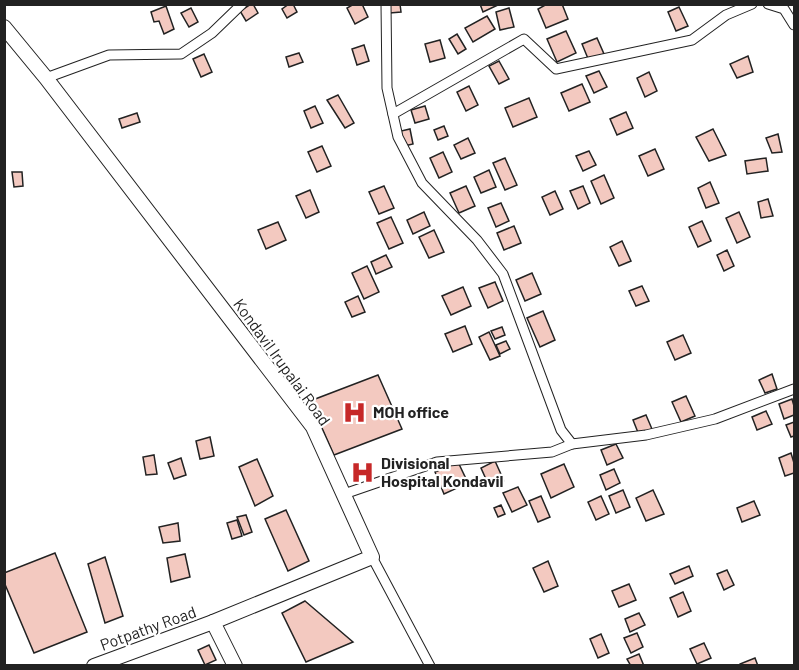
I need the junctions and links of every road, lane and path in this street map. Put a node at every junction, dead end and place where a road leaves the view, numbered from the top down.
1 (242, 4) edge
2 (386, 4) edge
3 (752, 4) edge
4 (768, 4) edge
5 (795, 25) edge
6 (4, 27) edge
7 (46, 78) junction
8 (393, 114) junction
9 (795, 389) edge
10 (572, 444) junction
11 (344, 494) junction
12 (372, 556) junction
13 (213, 622) junction
14 (94, 666) edge
15 (235, 666) edge
16 (430, 666) edge

1 - 7 street
2 - 8 street
3 - 8 street
4 - 5 street
6 - 7 street, Kondavil Irupalai Road
7 - 11 street, Kondavil Irupalai Road
8 - 10 street
9 - 10 street
10 - 11 street
11 - 12 street, Kondavil Irupalai Road
12 - 13 street
12 - 16 street
13 - 14 street, Potpathy Road
13 - 15 street

